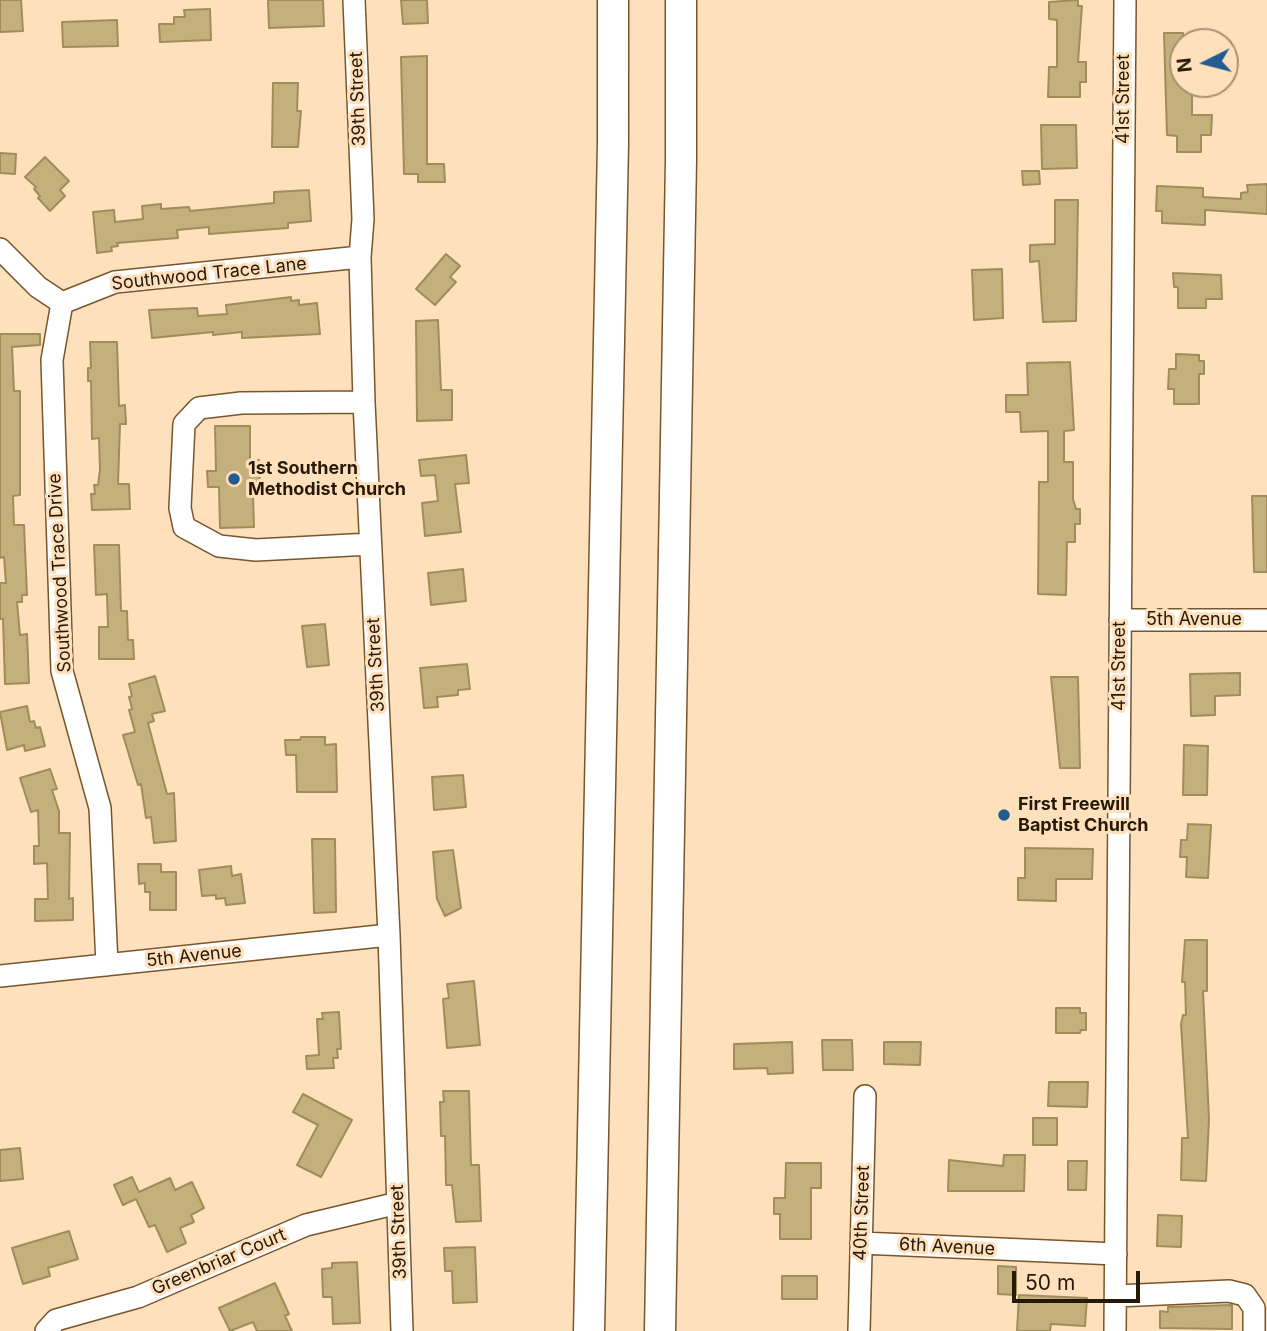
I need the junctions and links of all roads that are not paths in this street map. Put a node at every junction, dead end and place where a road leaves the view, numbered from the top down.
1 (354, 0) edge
2 (613, 0) edge
3 (681, 0) edge
4 (1125, 0) edge
5 (0, 249) edge
6 (360, 257) junction
7 (62, 303) junction
8 (364, 402) junction
9 (370, 544) junction
10 (1120, 620) junction
11 (1267, 620) edge
12 (389, 935) junction
13 (107, 965) junction
14 (0, 976) edge
15 (865, 1096) dead end
16 (398, 1203) junction
17 (861, 1243) junction
18 (1116, 1254) junction
19 (1116, 1296) junction
20 (46, 1331) edge
21 (402, 1331) edge
22 (589, 1331) edge
23 (660, 1331) edge
24 (859, 1331) edge
25 (1115, 1331) edge
26 (1254, 1331) edge

1 - 6 street, 39th Street
2 - 22 highway
3 - 23 highway
4 - 10 street, 41st Street
5 - 7 street
6 - 7 street, Southwood Trace Lane
6 - 8 street, 39th Street
7 - 13 street, Southwood Trace Drive
8 - 9 street, 39th Street
8 - 9 street
9 - 12 street, 39th Street
10 - 11 street, 5th Avenue
10 - 18 street, 41st Street
12 - 13 street, 5th Avenue
12 - 16 street, 39th Street
13 - 14 street, 5th Avenue
15 - 17 street, 40th Street
16 - 20 street, Greenbriar Court
16 - 21 street, 39th Street
17 - 18 street, 6th Avenue
17 - 24 street, 40th Street
18 - 19 street, 41st Street
19 - 25 street, 41st Street
19 - 26 street

